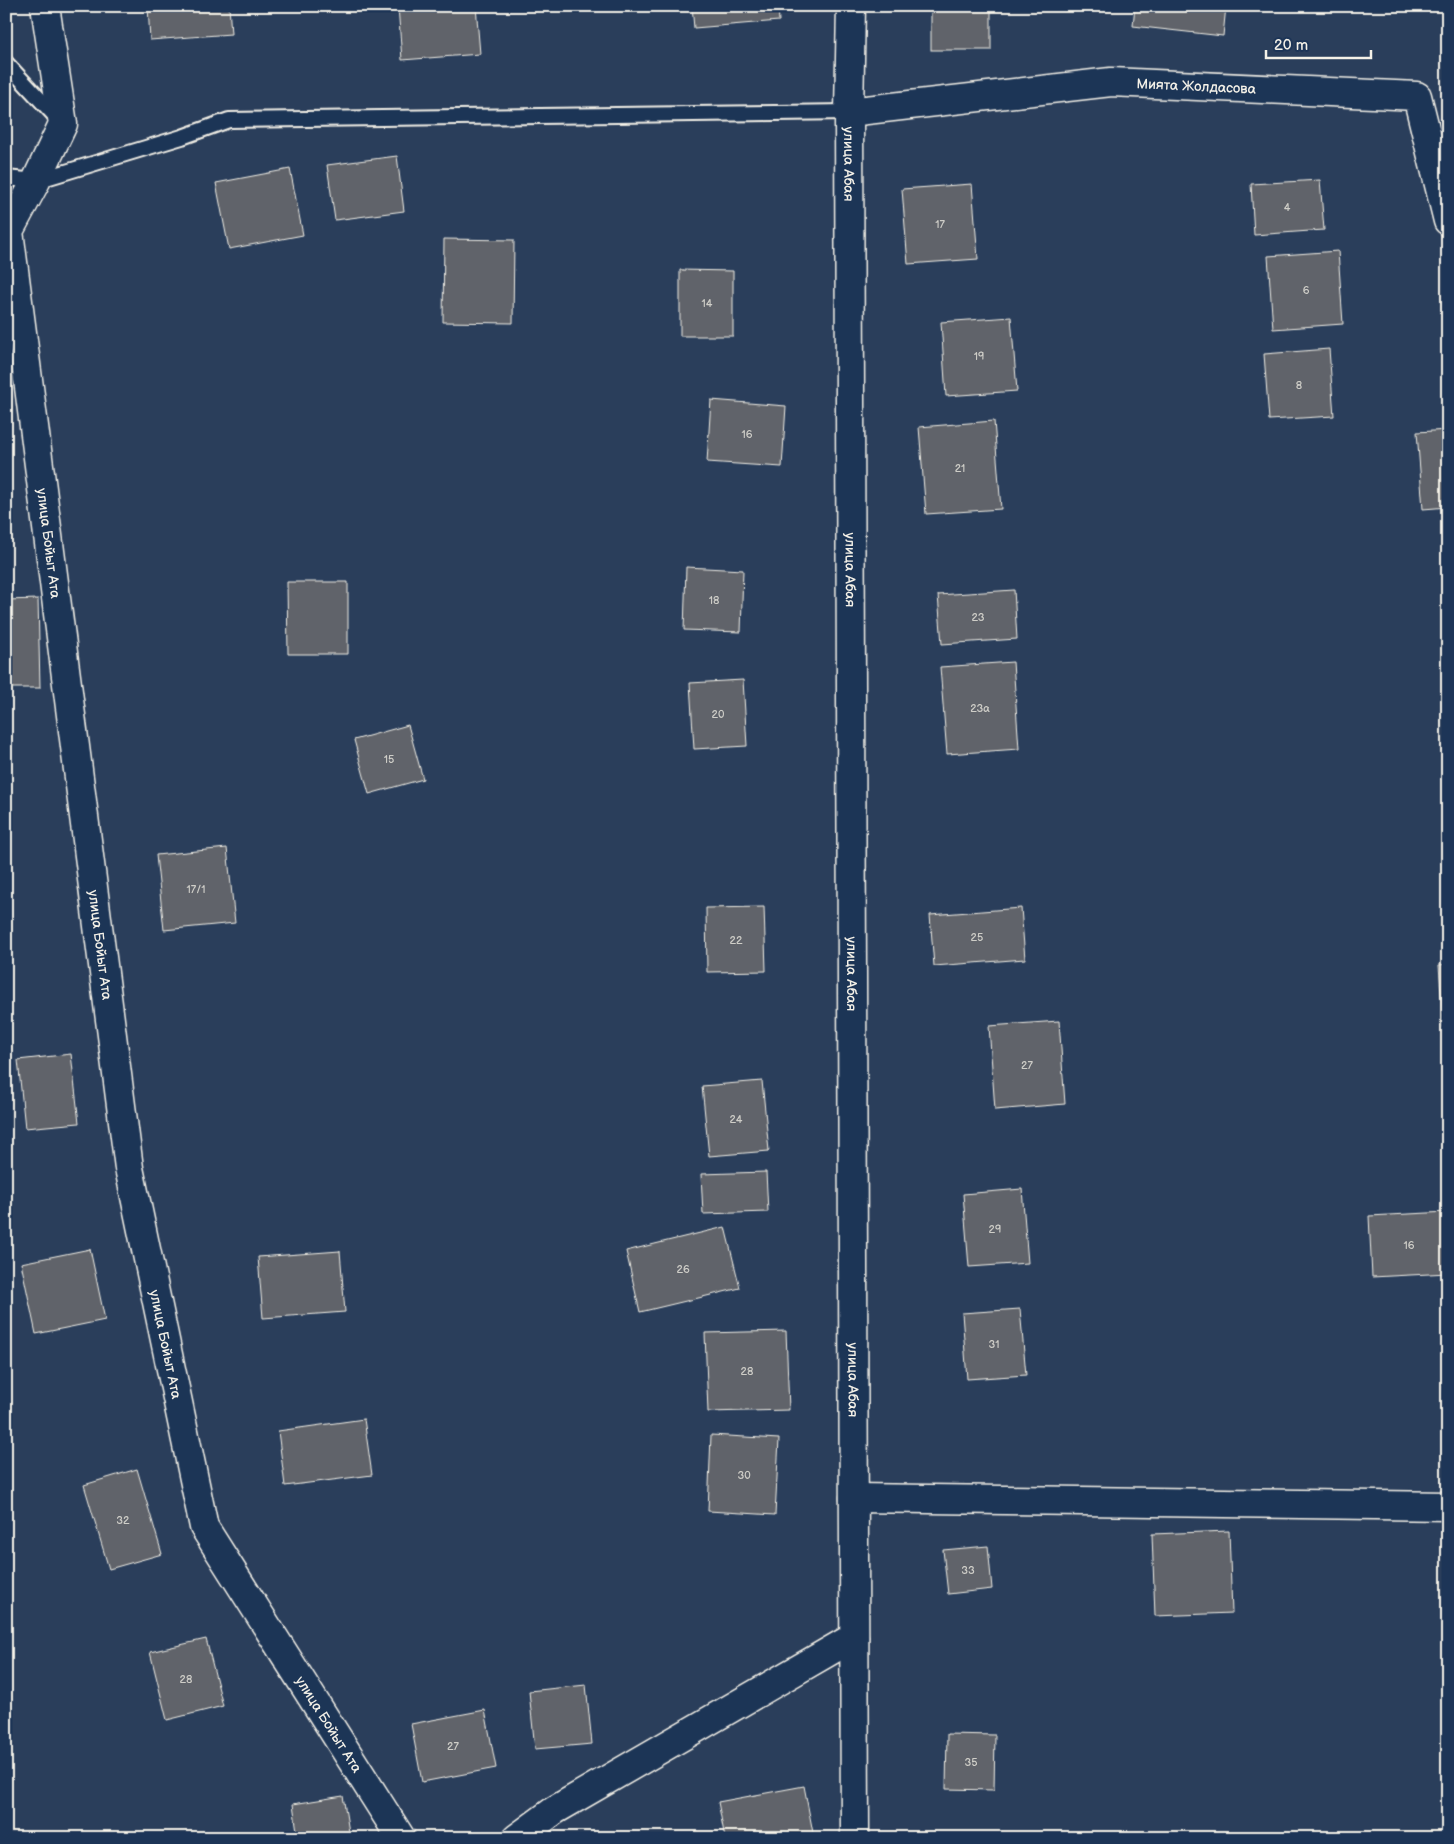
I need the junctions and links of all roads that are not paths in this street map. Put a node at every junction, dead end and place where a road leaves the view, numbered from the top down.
1 (45, 6) edge
2 (851, 6) edge
3 (6, 63) edge
4 (849, 112) junction
5 (63, 124) junction
6 (6, 178) edge
7 (36, 181) junction
8 (1448, 221) edge
9 (854, 1498) junction
10 (1448, 1506) edge
11 (854, 1637) junction
12 (401, 1838) edge
13 (517, 1838) edge
14 (855, 1838) edge

1 - 5 street
2 - 4 street, улица Абая
3 - 5 lane
4 - 7 lane
4 - 8 street, Мията Жолдасова
4 - 9 street, улица Абая
5 - 7 street, улица Бойыт Ата
6 - 7 lane
7 - 12 street, улица Бойыт Ата
9 - 10 street
9 - 11 street, улица Абая
11 - 13 street
11 - 14 street, улица Абая

